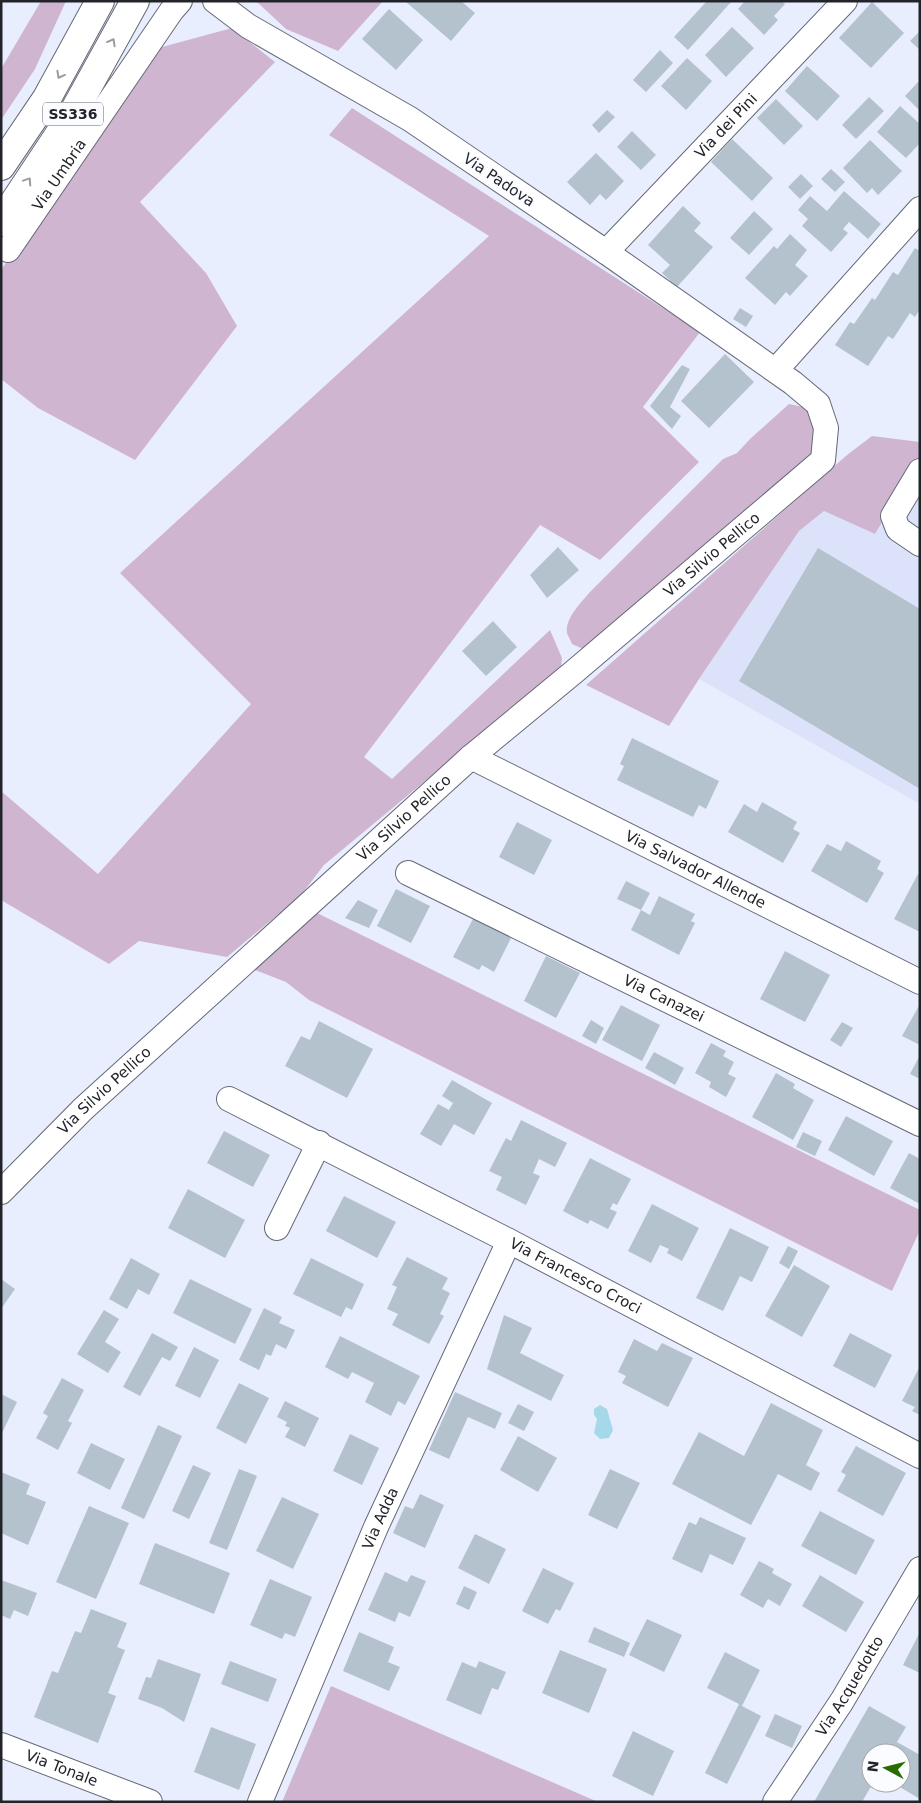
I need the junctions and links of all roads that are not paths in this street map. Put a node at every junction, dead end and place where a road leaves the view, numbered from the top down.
1 (100, 1) edge
2 (135, 1) edge
3 (180, 1) edge
4 (216, 1) edge
5 (845, 1) edge
6 (1, 166) edge
7 (920, 209) edge
8 (1, 222) edge
9 (8, 250) dead end
10 (606, 252) junction
11 (776, 370) junction
12 (822, 460) joint
13 (920, 471) edge
14 (920, 544) edge
15 (471, 757) junction
16 (408, 873) dead end
17 (920, 982) edge
18 (229, 1098) dead end
19 (920, 1124) edge
20 (319, 1143) junction
21 (1, 1192) edge
22 (277, 1228) dead end
23 (510, 1241) junction
24 (920, 1456) edge
25 (916, 1583) edge
26 (1, 1745) edge
27 (150, 1802) edge
28 (260, 1802) edge
29 (775, 1802) edge

1 -> 6 highway, SS336
8 -> 2 highway, SS336
3 - 9 street, Via Umbria
4 - 10 street, Via Padova
5 - 10 street, Via dei Pini
7 - 11 street
10 - 11 street, Via Padova
11 - 12 street, Via Padova
12 - 15 street, Via Silvio Pellico
13 - 14 street
15 - 17 street, Via Salvador Allende
15 - 21 street, Via Silvio Pellico
16 - 19 street, Via Canazei
18 - 20 street, Via Francesco Croci
20 - 22 street
20 - 23 street, Via Francesco Croci
23 - 24 street, Via Francesco Croci
23 - 28 street, Via Adda
25 - 29 street, Via Acquedotto
26 - 27 street, Via Tonale

